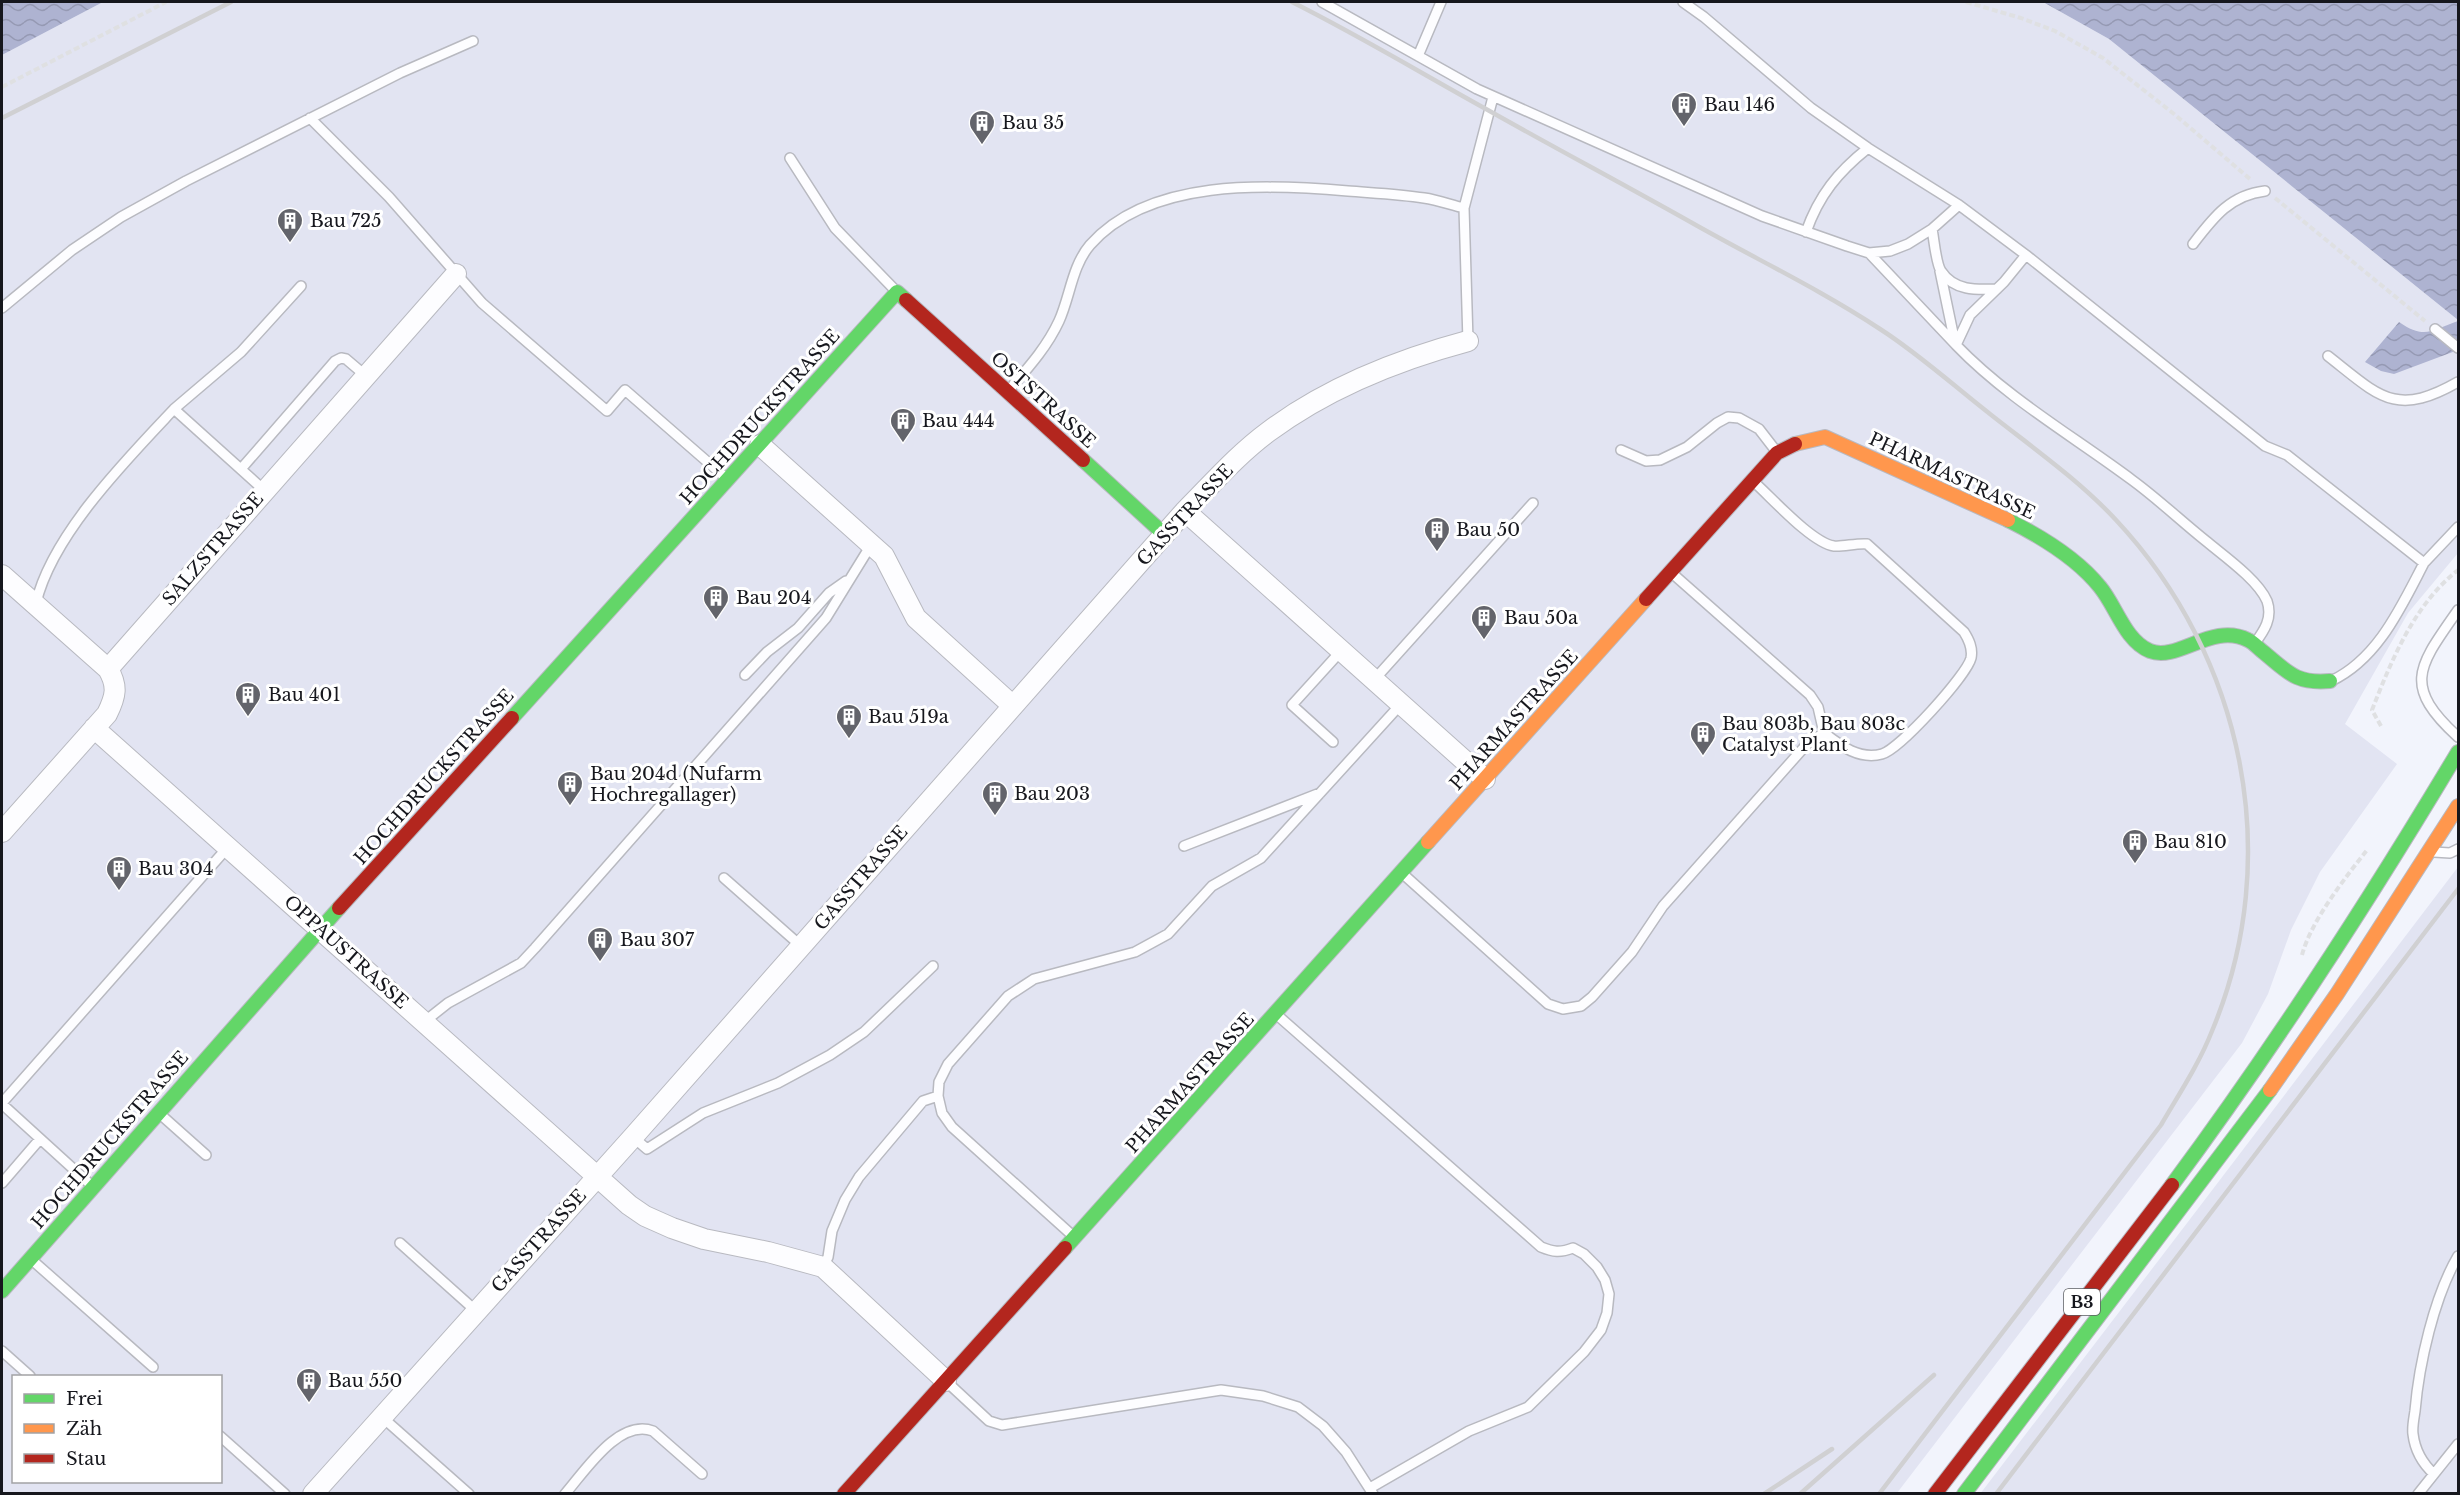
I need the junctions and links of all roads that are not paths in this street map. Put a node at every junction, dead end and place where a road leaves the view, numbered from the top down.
1 (1322, 2) edge
2 (1441, 2) edge
3 (1683, 2) edge
4 (473, 41) dead end
5 (1418, 56) junction
6 (1493, 97) junction
7 (310, 118) junction
8 (1868, 148) junction
9 (790, 158) dead end
10 (2265, 190) road end
11 (1959, 205) junction
12 (1464, 208) junction
13 (1932, 229) junction
14 (1806, 232) junction
15 (2193, 244) dead end
16 (1869, 253) junction
17 (2026, 255) junction
18 (1940, 271) junction
19 (456, 274) junction
20 (301, 286) dead end
21 (1997, 289) junction
22 (897, 292) junction
23 (2, 308) edge
24 (2435, 329) road end
25 (1468, 341) joint
26 (1956, 345) junction
27 (2458, 348) edge
28 (2328, 357) dead end
29 (366, 376) junction
30 (2458, 382) edge
31 (1007, 392) junction
32 (174, 409) junction
33 (760, 445) junction
34 (1621, 450) dead end
35 (1778, 453) junction
36 (241, 469) junction
37 (728, 480) junction
38 (1753, 480) junction
39 (265, 491) junction
40 (1533, 503) dead end
41 (1185, 511) junction
42 (2458, 527) edge
43 (1165, 535) junction
44 (872, 545) junction
45 (2424, 563) junction
46 (1671, 572) junction
47 (2, 575) edge
48 (852, 577) junction
49 (36, 605) junction
50 (2458, 610) edge
51 (2254, 645) junction
52 (1341, 651) junction
53 (108, 669) junction
54 (745, 675) dead end
55 (1374, 680) junction
56 (2330, 681) joint
57 (1401, 704) junction
58 (1013, 706) junction
59 (94, 728) junction
60 (1824, 733) junction
61 (2458, 737) edge
62 (1333, 742) dead end
63 (2458, 752) edge
64 (1485, 779) junction
65 (1322, 792) junction
66 (2458, 806) edge
67 (2, 832) edge
68 (1184, 846) dead end
69 (228, 847) junction
70 (2458, 849) edge
71 (2429, 851) junction
72 (1401, 873) junction
73 (724, 878) dead end
74 (320, 929) junction
75 (801, 946) junction
76 (933, 966) dead end
77 (1276, 1013) junction
78 (424, 1022) junction
79 (938, 1096) junction
80 (2, 1104) edge
81 (159, 1113) junction
82 (633, 1137) junction
83 (40, 1139) junction
84 (206, 1155) dead end
85 (597, 1176) junction
86 (2, 1182) edge
87 (93, 1186) junction
88 (1075, 1238) junction
89 (399, 1243) dead end
90 (2458, 1256) edge
91 (30, 1258) junction
92 (823, 1267) junction
93 (2, 1291) edge
94 (476, 1311) junction
95 (2, 1352) edge
96 (153, 1367) dead end
97 (28, 1375) edge
98 (946, 1380) junction
99 (382, 1417) junction
100 (222, 1438) edge
101 (2458, 1444) edge
102 (702, 1474) dead end
103 (2434, 1474) junction
104 (1372, 1491) edge
105 (285, 1494) edge
106 (313, 1494) edge
107 (469, 1494) edge
108 (565, 1494) edge
109 (844, 1494) edge
110 (1935, 1494) edge
111 (1965, 1494) edge
112 (2418, 1494) edge

1 - 5 lane
2 - 5 lane
3 - 8 lane
4 - 7 lane
5 - 6 lane
6 - 12 lane
6 - 14 lane
7 - 19 lane
7 - 23 lane
8 - 11 lane
8 - 14 lane
9 - 22 lane
10 - 15 lane
11 - 13 lane
11 - 17 lane
12 - 25 lane
12 - 31 lane
13 - 16 lane
13 - 18 lane
14 - 16 lane
16 - 26 lane
17 - 21 lane
17 - 45 lane
18 - 21 lane
18 - 26 lane
19 - 29 street, SALZSTRASSE
19 - 37 lane
20 - 32 lane
21 - 26 lane
22 - 31 street, OSTSTRASSE
22 - 33 street, HOCHDRUCKSTRASSE
24 - 27 lane
25 - 41 street, GASSTRASSE
26 - 51 lane
28 - 30 lane
29 - 36 lane
29 - 39 street, SALZSTRASSE
31 - 43 street, OSTSTRASSE
32 - 36 lane
32 - 49 lane
33 - 37 street, HOCHDRUCKSTRASSE
33 - 44 street
34 - 35 lane
35 - 38 street, PHARMASTRASSE
35 - 51 street, PHARMASTRASSE
36 - 39 lane
37 - 74 street, HOCHDRUCKSTRASSE
38 - 46 street, PHARMASTRASSE
38 - 60 lane
39 - 53 street, SALZSTRASSE
40 - 55 lane
41 - 43 street, GASSTRASSE
41 - 52 street
42 - 45 lane
43 - 58 street, GASSTRASSE
44 - 48 lane
44 - 58 street
45 - 56 lane
46 - 60 lane
46 - 64 street, PHARMASTRASSE
47 - 49 street
48 - 54 lane
48 - 78 lane
49 - 53 street
50 - 61 lane
51 - 56 street, PHARMASTRASSE
52 - 55 street
52 - 62 lane
53 - 59 street
55 - 57 street
57 - 64 street
57 - 65 lane
58 - 75 street, GASSTRASSE
59 - 67 street
59 - 69 street, OPPAUSTRASSE
60 - 72 lane
63 - 110 street, B3
64 - 72 street, PHARMASTRASSE
65 - 68 lane
65 - 79 lane
66 - 71 street, B3
69 - 74 street, OPPAUSTRASSE
69 - 80 lane
70 - 71 lane
71 - 111 street, B3
72 - 77 street, PHARMASTRASSE
73 - 75 lane
74 - 78 street, OPPAUSTRASSE
74 - 81 street, HOCHDRUCKSTRASSE
75 - 82 street, GASSTRASSE
76 - 82 lane
77 - 88 street, PHARMASTRASSE
77 - 104 lane
78 - 85 street, OPPAUSTRASSE
79 - 88 lane
79 - 92 lane
80 - 83 lane
81 - 84 lane
81 - 87 street, HOCHDRUCKSTRASSE
82 - 85 street, GASSTRASSE
83 - 86 lane
83 - 87 lane
85 - 92 street, OPPAUSTRASSE
85 - 94 street, GASSTRASSE
87 - 91 street, HOCHDRUCKSTRASSE
88 - 98 street, PHARMASTRASSE
89 - 94 lane
90 - 103 lane
91 - 93 street, HOCHDRUCKSTRASSE
91 - 96 lane
92 - 98 street
94 - 99 street, GASSTRASSE
95 - 97 lane
98 - 104 lane
98 - 109 street, PHARMASTRASSE
99 - 106 street, GASSTRASSE
99 - 107 lane
100 - 105 lane
101 - 103 lane
102 - 108 lane
103 - 112 lane

